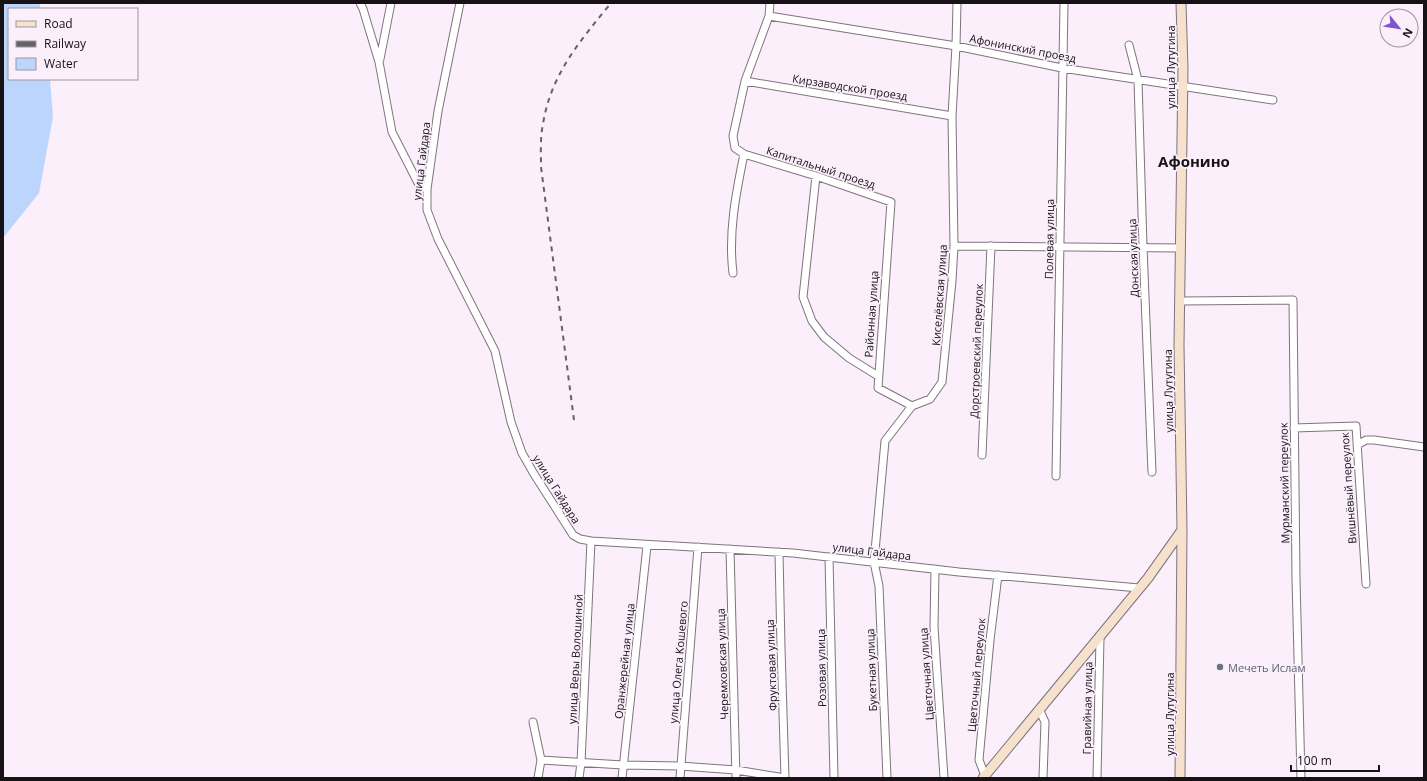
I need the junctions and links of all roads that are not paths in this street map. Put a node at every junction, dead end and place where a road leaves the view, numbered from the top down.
1 (360, 3) edge
2 (392, 3) edge
3 (460, 3) edge
4 (770, 3) edge
5 (957, 3) edge
6 (1064, 3) edge
7 (1181, 3) edge
8 (769, 16) junction
9 (1129, 45) dead end
10 (956, 46) junction
11 (379, 62) junction
12 (1062, 68) junction
13 (1138, 80) junction
14 (744, 81) junction
15 (1183, 86) junction
16 (1273, 100) dead end
17 (952, 116) junction
18 (744, 154) junction
19 (816, 176) junction
20 (427, 189) junction
21 (891, 202) joint
22 (954, 246) junction
23 (991, 246) junction
24 (1060, 247) junction
25 (1143, 247) junction
26 (1180, 248) junction
27 (733, 273) dead end
28 (1180, 301) junction
29 (878, 376) junction
30 (912, 406) junction
31 (1294, 428) junction
32 (1357, 444) junction
33 (1424, 447) edge
34 (982, 455) dead end
35 (1152, 472) dead end
36 (1056, 476) dead end
37 (1182, 530) junction
38 (591, 542) junction
39 (647, 546) junction
40 (698, 547) junction
41 (730, 549) junction
42 (779, 552) junction
43 (829, 557) junction
44 (874, 562) junction
45 (935, 569) junction
46 (998, 575) junction
47 (1366, 584) dead end
48 (1139, 588) junction
49 (1100, 638) junction
50 (1039, 709) junction
51 (533, 722) dead end
52 (541, 760) junction
53 (581, 763) junction
54 (623, 765) junction
55 (680, 766) junction
56 (736, 770) junction
57 (984, 777) edge
58 (538, 778) edge
59 (579, 778) edge
60 (622, 778) edge
61 (680, 778) edge
62 (736, 778) edge
63 (785, 778) edge
64 (834, 778) edge
65 (886, 778) edge
66 (944, 778) edge
67 (1043, 778) edge
68 (1096, 778) edge
69 (1180, 778) edge
70 (1301, 778) edge

1 - 11 street
2 - 11 street
3 - 20 street, улица Гайдара
4 - 8 street
5 - 10 street, Киселёвская улица
6 - 12 street, Полевая улица
7 - 15 main road, улица Лутугина
8 - 10 street, Афонинский проезд
8 - 14 street
9 - 13 street, Донская улица
10 - 12 street, Афонинский проезд
10 - 17 street, Киселёвская улица
11 - 20 street
12 - 13 street, Афонинский проезд
12 - 24 street, Полевая улица
13 - 15 street, Афонинский проезд
13 - 25 street, Донская улица
14 - 17 street, Кирзаводской проезд
14 - 18 street
15 - 16 street, Афонинский проезд
15 - 26 main road, улица Лутугина
17 - 22 street, Киселёвская улица
18 - 19 street, Капитальный проезд
18 - 27 street
19 - 21 street, Капитальный проезд
19 - 29 street
20 - 38 street, улица Гайдара
21 - 29 street, Районная улица
22 - 23 street
22 - 30 street, Киселёвская улица
23 - 24 street
23 - 34 street, Дорстроевский переулок
24 - 25 street
24 - 36 street, Полевая улица
25 - 26 street
25 - 35 street, Донская улица
26 - 28 main road, улица Лутугина
28 - 31 street, Мурманский переулок
28 - 37 main road, улица Лутугина
29 - 30 street, Районная улица
30 - 44 street
31 - 32 street, Вишнёвый переулок
31 - 70 street, Мурманский переулок
32 - 33 street
32 - 47 street, Вишнёвый переулок
37 - 48 main road
37 - 69 main road, улица Лутугина
38 - 39 street, улица Гайдара
38 - 53 street, улица Веры Волошиной
39 - 40 street, улица Гайдара
39 - 54 street, Оранжерейная улица
40 - 41 street, улица Гайдара
40 - 55 street, улица Олега Кошевого
41 - 42 street, улица Гайдара
41 - 56 street, Черемховская улица
42 - 43 street, улица Гайдара
42 - 63 street, Фруктовая улица
43 - 44 street, улица Гайдара
43 - 64 street, Розовая улица
44 - 45 street, улица Гайдара
44 - 65 street, Букетная улица
45 - 46 street, улица Гайдара
45 - 66 street, Цветочная улица
46 - 48 street, улица Гайдара
46 - 57 street, Цветочный переулок
48 - 49 main road
49 - 50 main road
49 - 68 street, Гравийная улица
50 - 57 main road
50 - 67 street
51 - 52 street
52 - 53 street
52 - 58 street
53 - 54 street
53 - 59 street, улица Веры Волошиной
54 - 55 street
54 - 60 street, Оранжерейная улица
55 - 56 street
55 - 61 street, улица Олега Кошевого
56 - 62 street, Черемховская улица
56 - 63 street

